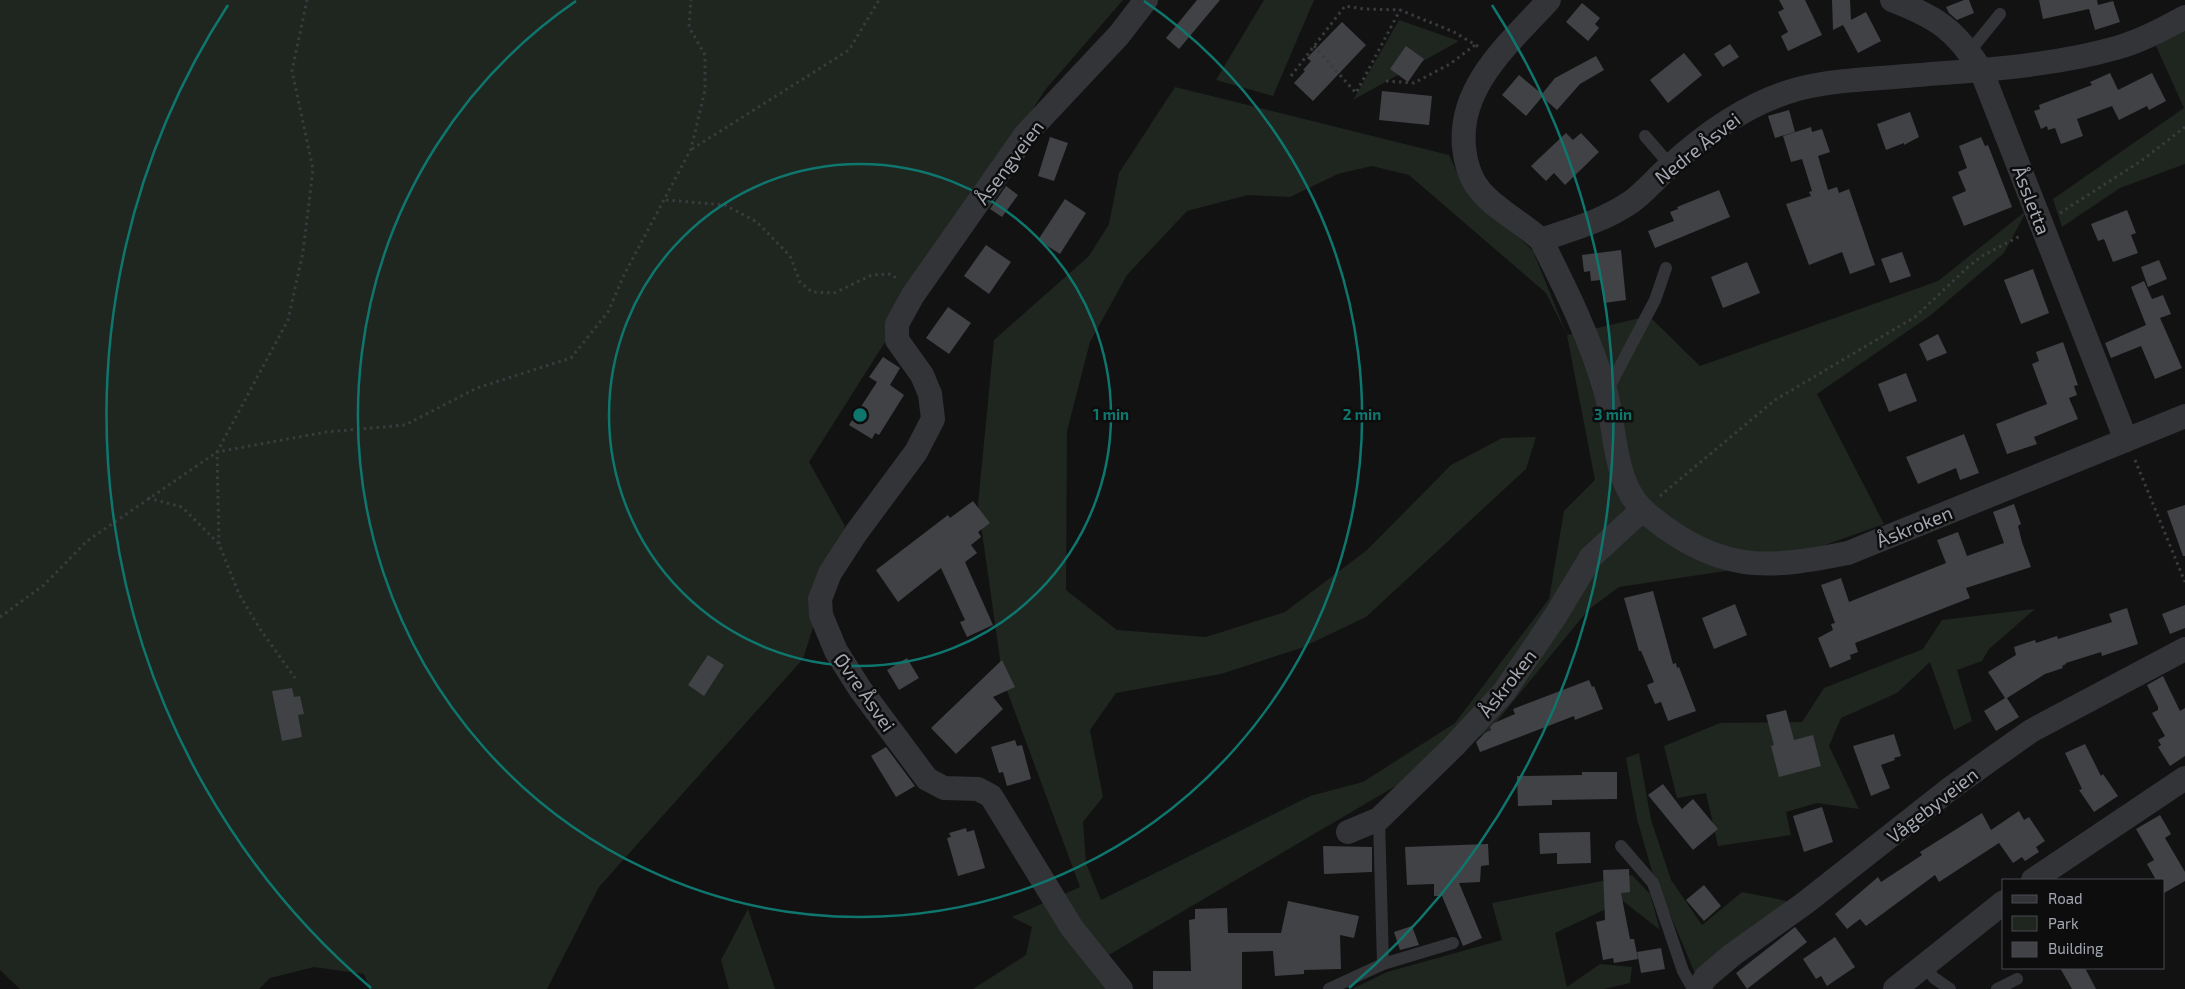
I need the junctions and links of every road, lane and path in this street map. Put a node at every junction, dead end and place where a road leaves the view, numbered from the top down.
1 (307, 0) edge
2 (691, 0) edge
3 (879, 0) edge
4 (1146, 0) edge
5 (1549, 0) edge
6 (1892, 0) edge
7 (1400, 10) junction
8 (2000, 14) dead end
9 (2185, 17) edge
10 (1475, 45) junction
11 (1314, 46) junction
12 (1497, 58) junction
13 (1975, 61) junction
14 (1291, 76) dead end
15 (1386, 81) dead end
16 (2185, 127) edge
17 (1645, 136) dead end
18 (691, 149) junction
19 (1670, 165) junction
20 (666, 200) junction
21 (2042, 224) junction
22 (1541, 240) junction
23 (1666, 268) dead end
24 (913, 295) junction
25 (898, 340) joint
26 (1606, 393) junction
27 (2185, 416) edge
28 (2126, 440) junction
29 (216, 452) junction
30 (147, 498) junction
31 (1641, 510) junction
32 (219, 544) junction
33 (2185, 582) edge
34 (0, 618) edge
35 (2185, 650) edge
36 (295, 678) dead end
37 (2185, 778) edge
38 (1378, 819) junction
39 (1348, 832) dead end
40 (1621, 846) dead end
41 (2034, 879) edge
42 (2002, 904) edge
43 (1453, 943) dead end
44 (1383, 964) junction
45 (1925, 966) junction
46 (2018, 979) dead end
47 (1120, 989) edge
48 (1329, 989) edge
49 (1693, 989) edge
50 (1698, 989) edge
51 (1895, 989) edge
52 (1950, 989) edge
53 (1997, 989) edge

1 - 29 path
2 - 18 path
3 - 18 path
4 - 24 street, Åsengveien
5 - 12 street
6 - 13 street, Åssletta
7 - 10 path
7 - 11 path
7 - 11 path
8 - 13 lane
9 - 13 street, Nedre Åsvei
10 - 12 path
10 - 15 path
11 - 14 path
12 - 22 street
13 - 19 street, Nedre Åsvei
13 - 21 street, Åssletta
16 - 21 path
17 - 19 lane
18 - 20 path
19 - 22 street, Nedre Åsvei
20 - 24 path
20 - 29 path
21 - 28 street, Åssletta
21 - 31 path
22 - 26 street, Åskroken
23 - 26 lane
24 - 25 street, Åsengveien
25 - 47 street, Øvre Åsvei
26 - 31 street, Åskroken
27 - 28 street, Åskroken
28 - 31 street, Åskroken
28 - 33 path
29 - 30 path
29 - 32 path
30 - 32 path
30 - 34 path
31 - 38 street, Åskroken
32 - 36 path
35 - 50 street, Vågebyveien
37 - 41 street
38 - 39 street, Åskroken
38 - 44 lane
40 - 49 lane
42 - 45 street
43 - 44 lane
44 - 48 lane
45 - 51 street
45 - 52 lane
46 - 53 lane

